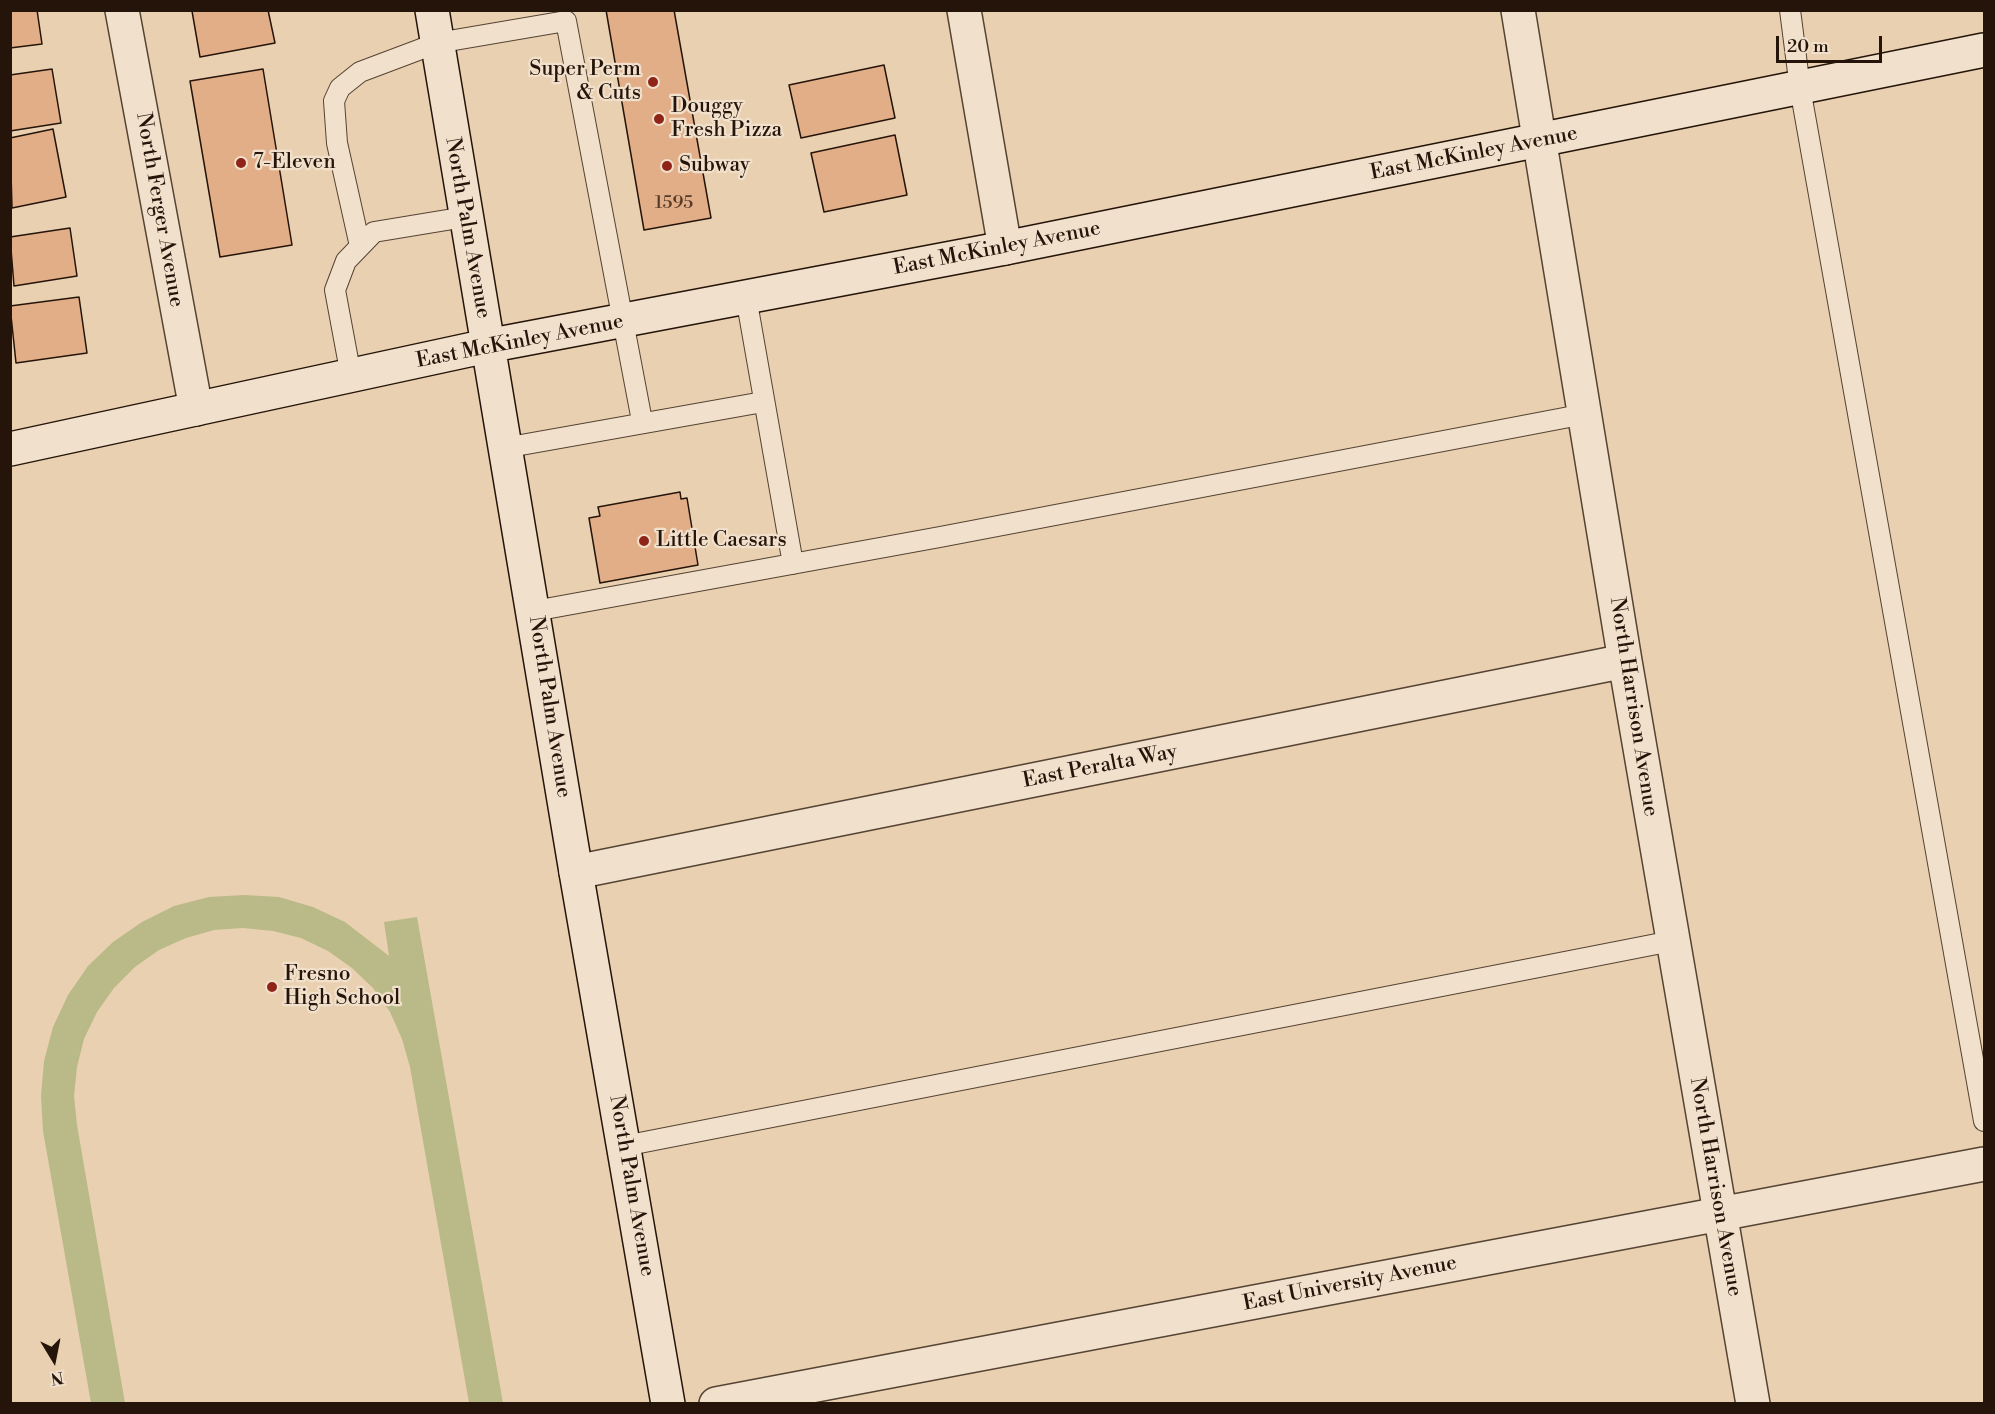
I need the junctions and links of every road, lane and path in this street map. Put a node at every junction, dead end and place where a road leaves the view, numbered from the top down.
1 (122, 10) edge
2 (432, 10) edge
3 (964, 10) edge
4 (1518, 10) edge
5 (1790, 10) edge
6 (437, 43) junction
7 (1984, 51) edge
8 (1800, 88) junction
9 (1541, 141) junction
10 (465, 217) junction
11 (360, 246) junction
12 (1005, 248) junction
13 (746, 297) junction
14 (623, 322) junction
15 (487, 346) junction
16 (351, 376) junction
17 (763, 402) junction
18 (196, 409) junction
19 (1585, 414) junction
20 (642, 421) junction
21 (504, 448) junction
22 (10, 449) edge
23 (793, 564) junction
24 (534, 611) junction
25 (1625, 661) junction
26 (576, 872) junction
27 (1672, 940) junction
28 (1984, 1121) edge
29 (624, 1146) junction
30 (1984, 1164) edge
31 (1719, 1215) junction
32 (668, 1404) edge
33 (716, 1404) edge
34 (1754, 1404) edge

1 - 18 street, North Ferger Avenue
2 - 6 street, North Palm Avenue
3 - 12 street
4 - 9 street, North Harrison Avenue
5 - 8 lane
6 - 10 street, North Palm Avenue
6 - 11 lane
6 - 14 lane
7 - 8 street, East McKinley Avenue
8 - 9 street, East McKinley Avenue
8 - 28 lane
9 - 12 street, East McKinley Avenue
9 - 19 street, North Harrison Avenue
10 - 11 lane
10 - 15 street, North Palm Avenue
11 - 16 lane
12 - 13 street, East McKinley Avenue
13 - 14 street, East McKinley Avenue
13 - 17 lane
14 - 15 street, East McKinley Avenue
14 - 20 lane
15 - 16 street, East McKinley Avenue
15 - 21 street, North Palm Avenue
16 - 18 street, East McKinley Avenue
17 - 20 lane
17 - 23 lane
18 - 22 street, East McKinley Avenue
19 - 23 lane
19 - 25 street, North Harrison Avenue
20 - 21 lane
21 - 24 street, North Palm Avenue
23 - 24 lane
24 - 26 street, North Palm Avenue
25 - 26 street, East Peralta Way
25 - 27 street, North Harrison Avenue
26 - 29 street, North Palm Avenue
27 - 29 lane
27 - 31 street, North Harrison Avenue
29 - 32 street, North Palm Avenue
30 - 31 street, East University Avenue
31 - 33 street, East University Avenue
31 - 34 street, North Harrison Avenue

